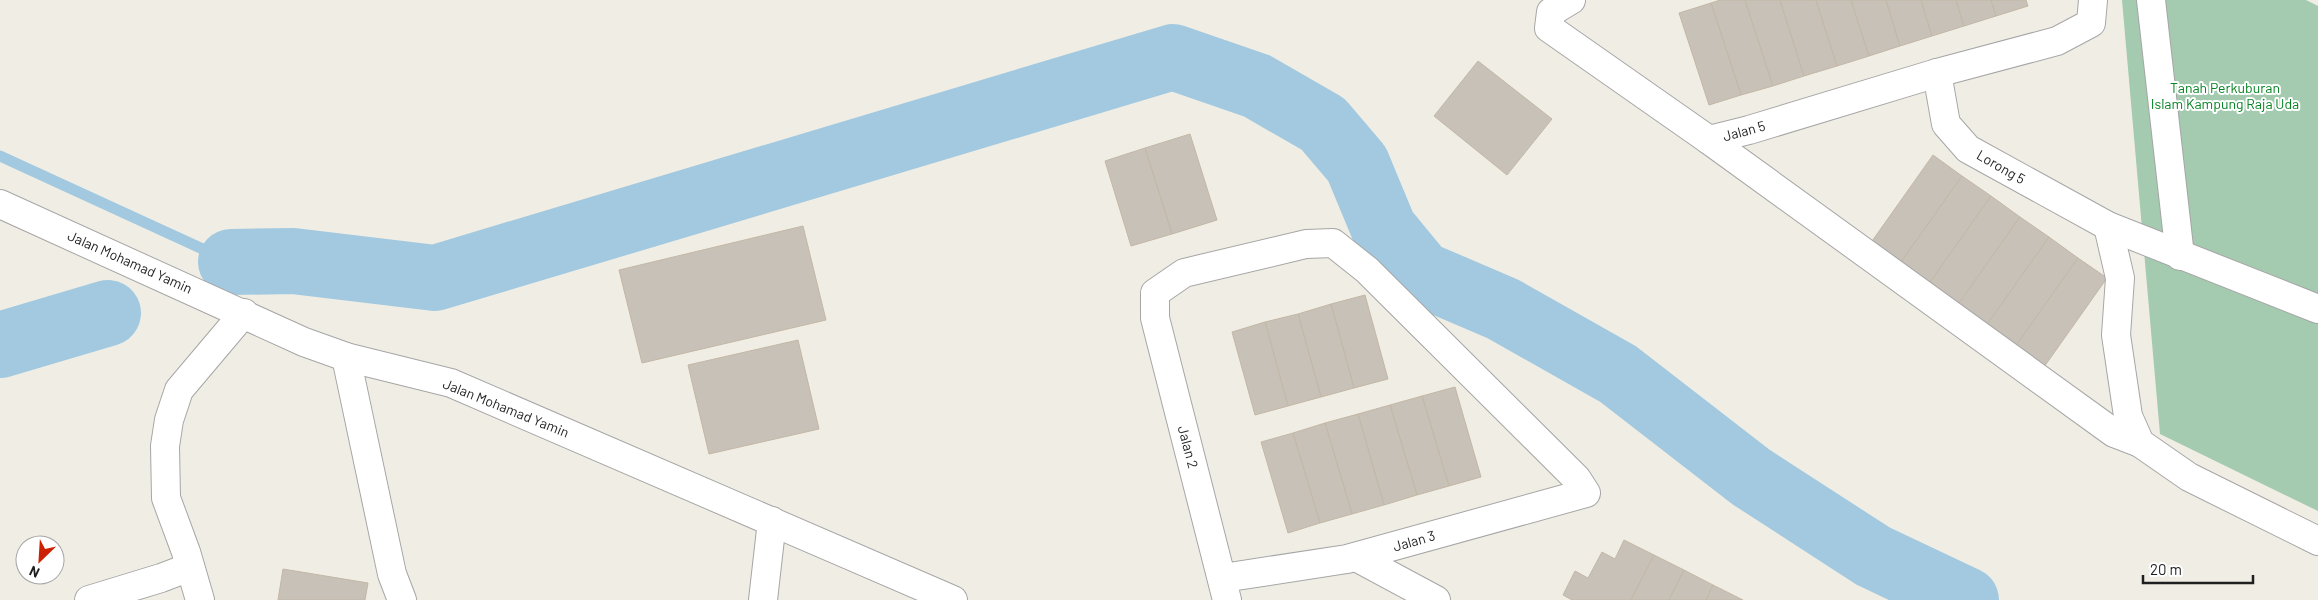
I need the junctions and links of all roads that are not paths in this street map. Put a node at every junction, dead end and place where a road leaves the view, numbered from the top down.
1 (1571, 0) edge
2 (2093, 0) edge
3 (2151, 0) edge
4 (1937, 73) junction
5 (1710, 140) junction
6 (0, 204) edge
7 (2108, 226) junction
8 (2180, 256) junction
9 (2318, 310) edge
10 (244, 313) junction
11 (346, 357) junction
12 (2140, 443) junction
13 (1577, 478) joint
14 (772, 521) junction
15 (2318, 542) edge
16 (1356, 557) junction
17 (190, 567) junction
18 (1225, 589) edge
19 (401, 599) edge
20 (89, 600) edge
21 (200, 600) edge
22 (763, 600) edge
23 (953, 600) edge
24 (1436, 600) edge

1 - 5 street, Jalan 5
2 - 4 street, Jalan 5
3 - 8 street
4 - 5 street, Jalan 5
4 - 7 street, Lorong 5
5 - 12 street
6 - 10 street, Jalan Mohamad Yamin
7 - 8 street, Lorong 5
7 - 12 street
8 - 9 street, Lorong 5
10 - 11 street, Jalan Mohamad Yamin
10 - 17 street
11 - 14 street, Jalan Mohamad Yamin
11 - 19 street
12 - 15 street
13 - 16 street, Jalan 3
13 - 18 street, Jalan 2
14 - 22 street
14 - 23 street, Jalan Mohamad Yamin
16 - 18 street, Jalan 3
16 - 24 street
17 - 20 street
17 - 21 street

